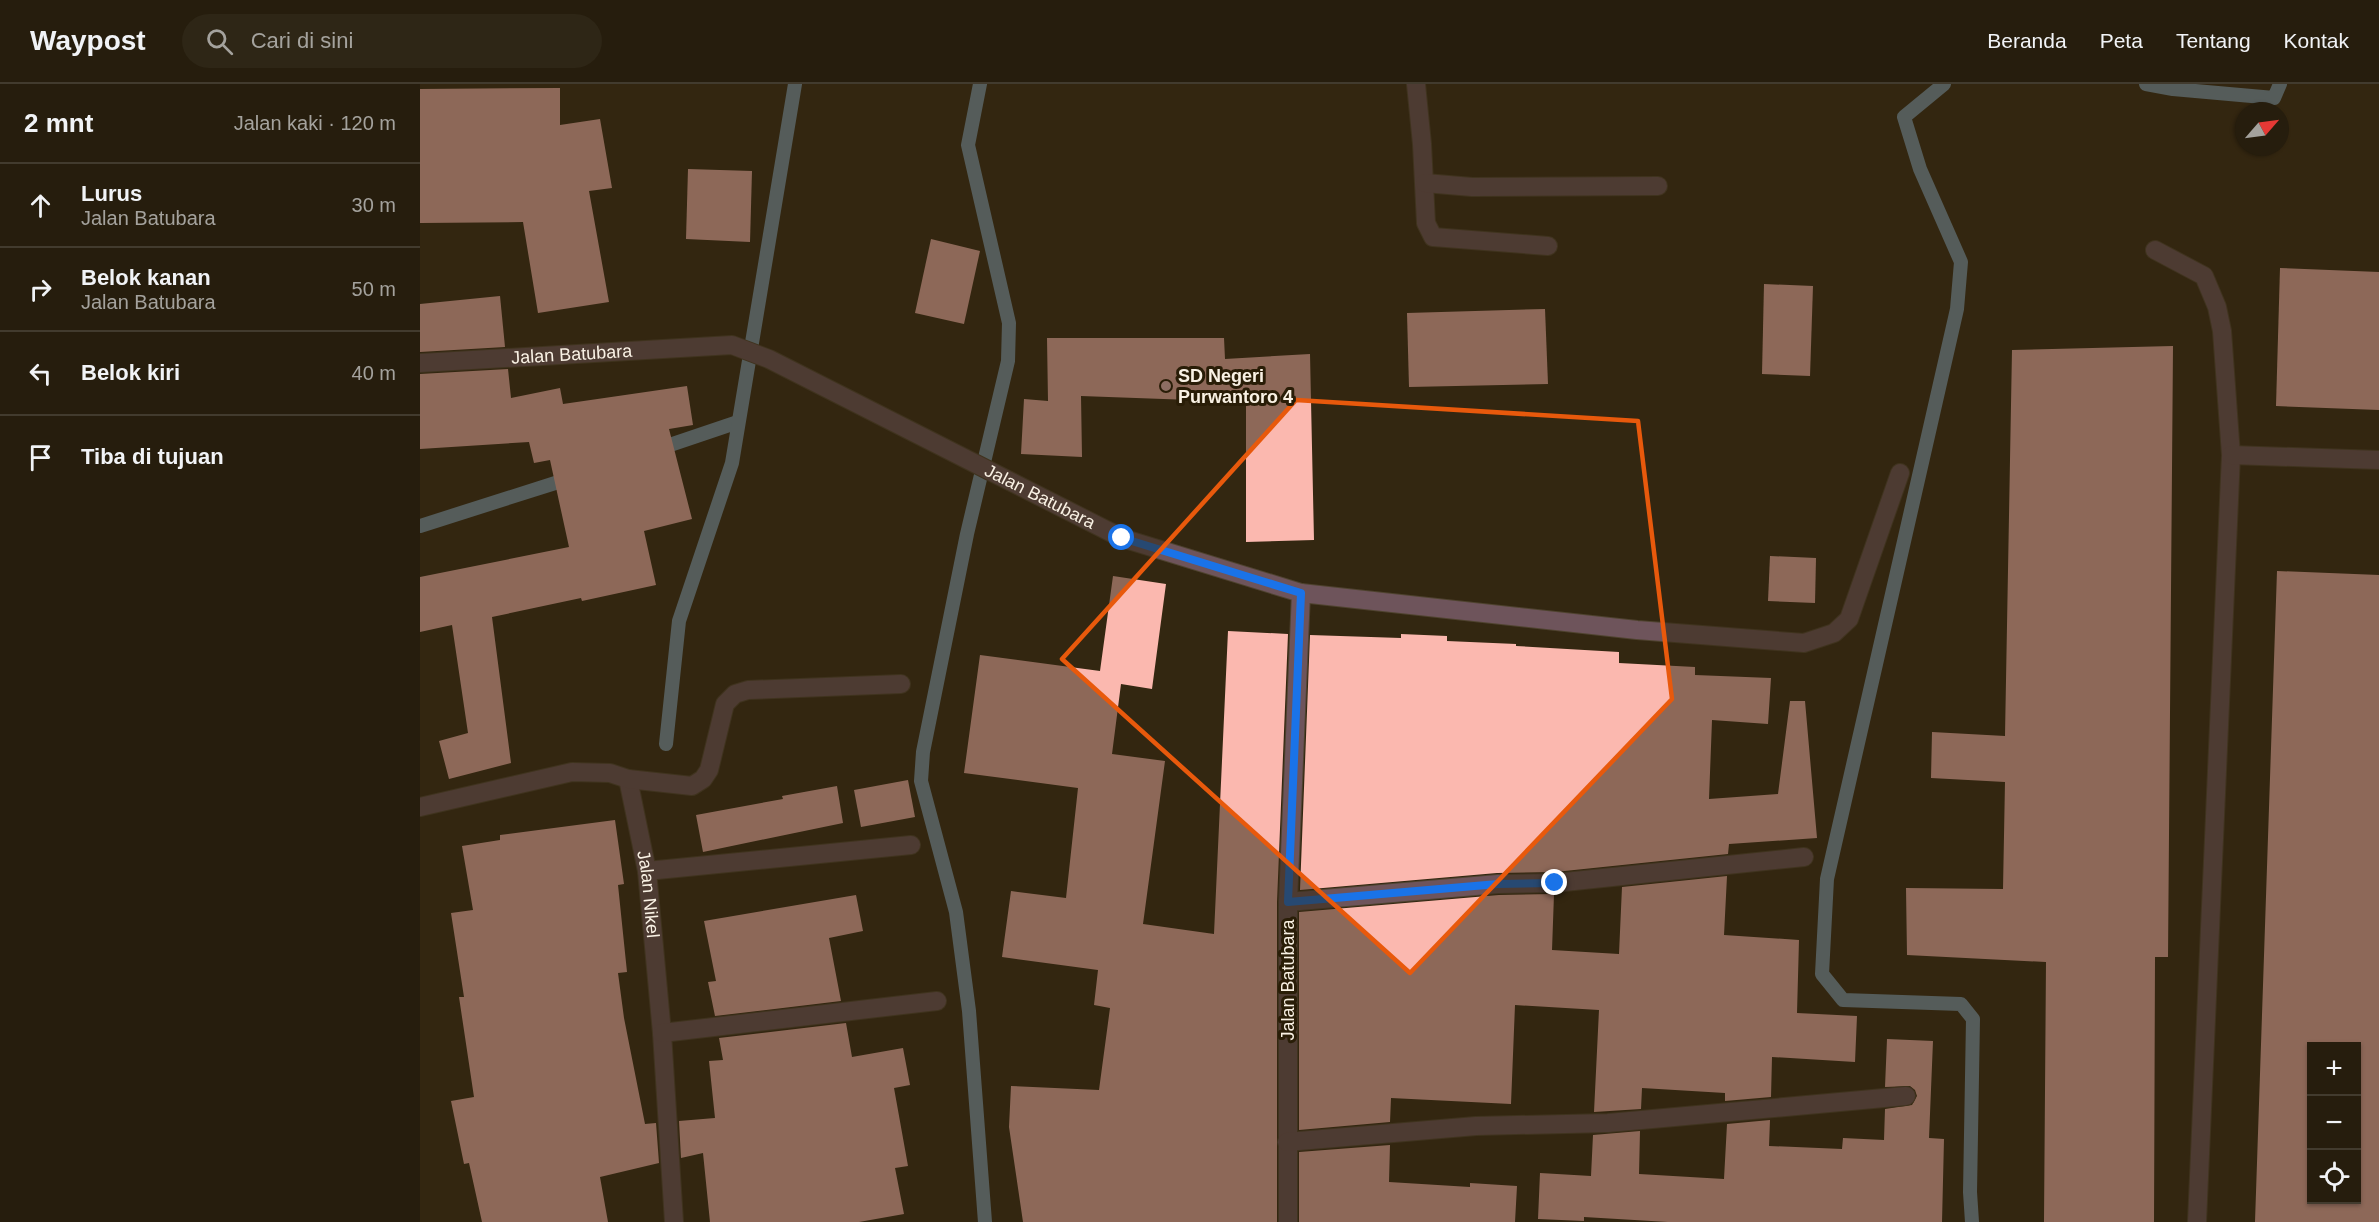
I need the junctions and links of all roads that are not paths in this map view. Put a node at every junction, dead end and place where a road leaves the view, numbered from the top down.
1 (1416, 84) edge
2 (1425, 183) junction
3 (1658, 186) dead end
4 (1548, 246) dead end
5 (2155, 250) dead end
6 (420, 363) edge
7 (2231, 455) junction
8 (2379, 460) edge
9 (1900, 473) dead end
10 (1301, 593) junction
11 (901, 684) dead end
12 (628, 779) junction
13 (420, 807) edge
14 (910, 845) dead end
15 (1804, 857) dead end
16 (647, 871) junction
17 (1288, 902) junction
18 (937, 1001) dead end
19 (662, 1033) junction
20 (1906, 1096) dead end
21 (1287, 1142) junction
22 (674, 1222) edge
23 (1287, 1222) edge
24 (2197, 1222) edge

1 - 2 street
2 - 3 street
2 - 4 street
5 - 7 street
6 - 10 street, Jalan Batubara
7 - 8 street
7 - 24 street
9 - 10 street
10 - 17 street, Jalan Batubara
11 - 12 street
12 - 13 street
12 - 16 street, Jalan Nikel
14 - 16 street
15 - 17 street
16 - 19 street, Jalan Nikel
17 - 21 street, Jalan Batubara
18 - 19 street
19 - 22 street, Jalan Nikel
20 - 21 street
21 - 23 street, Jalan Batubara

